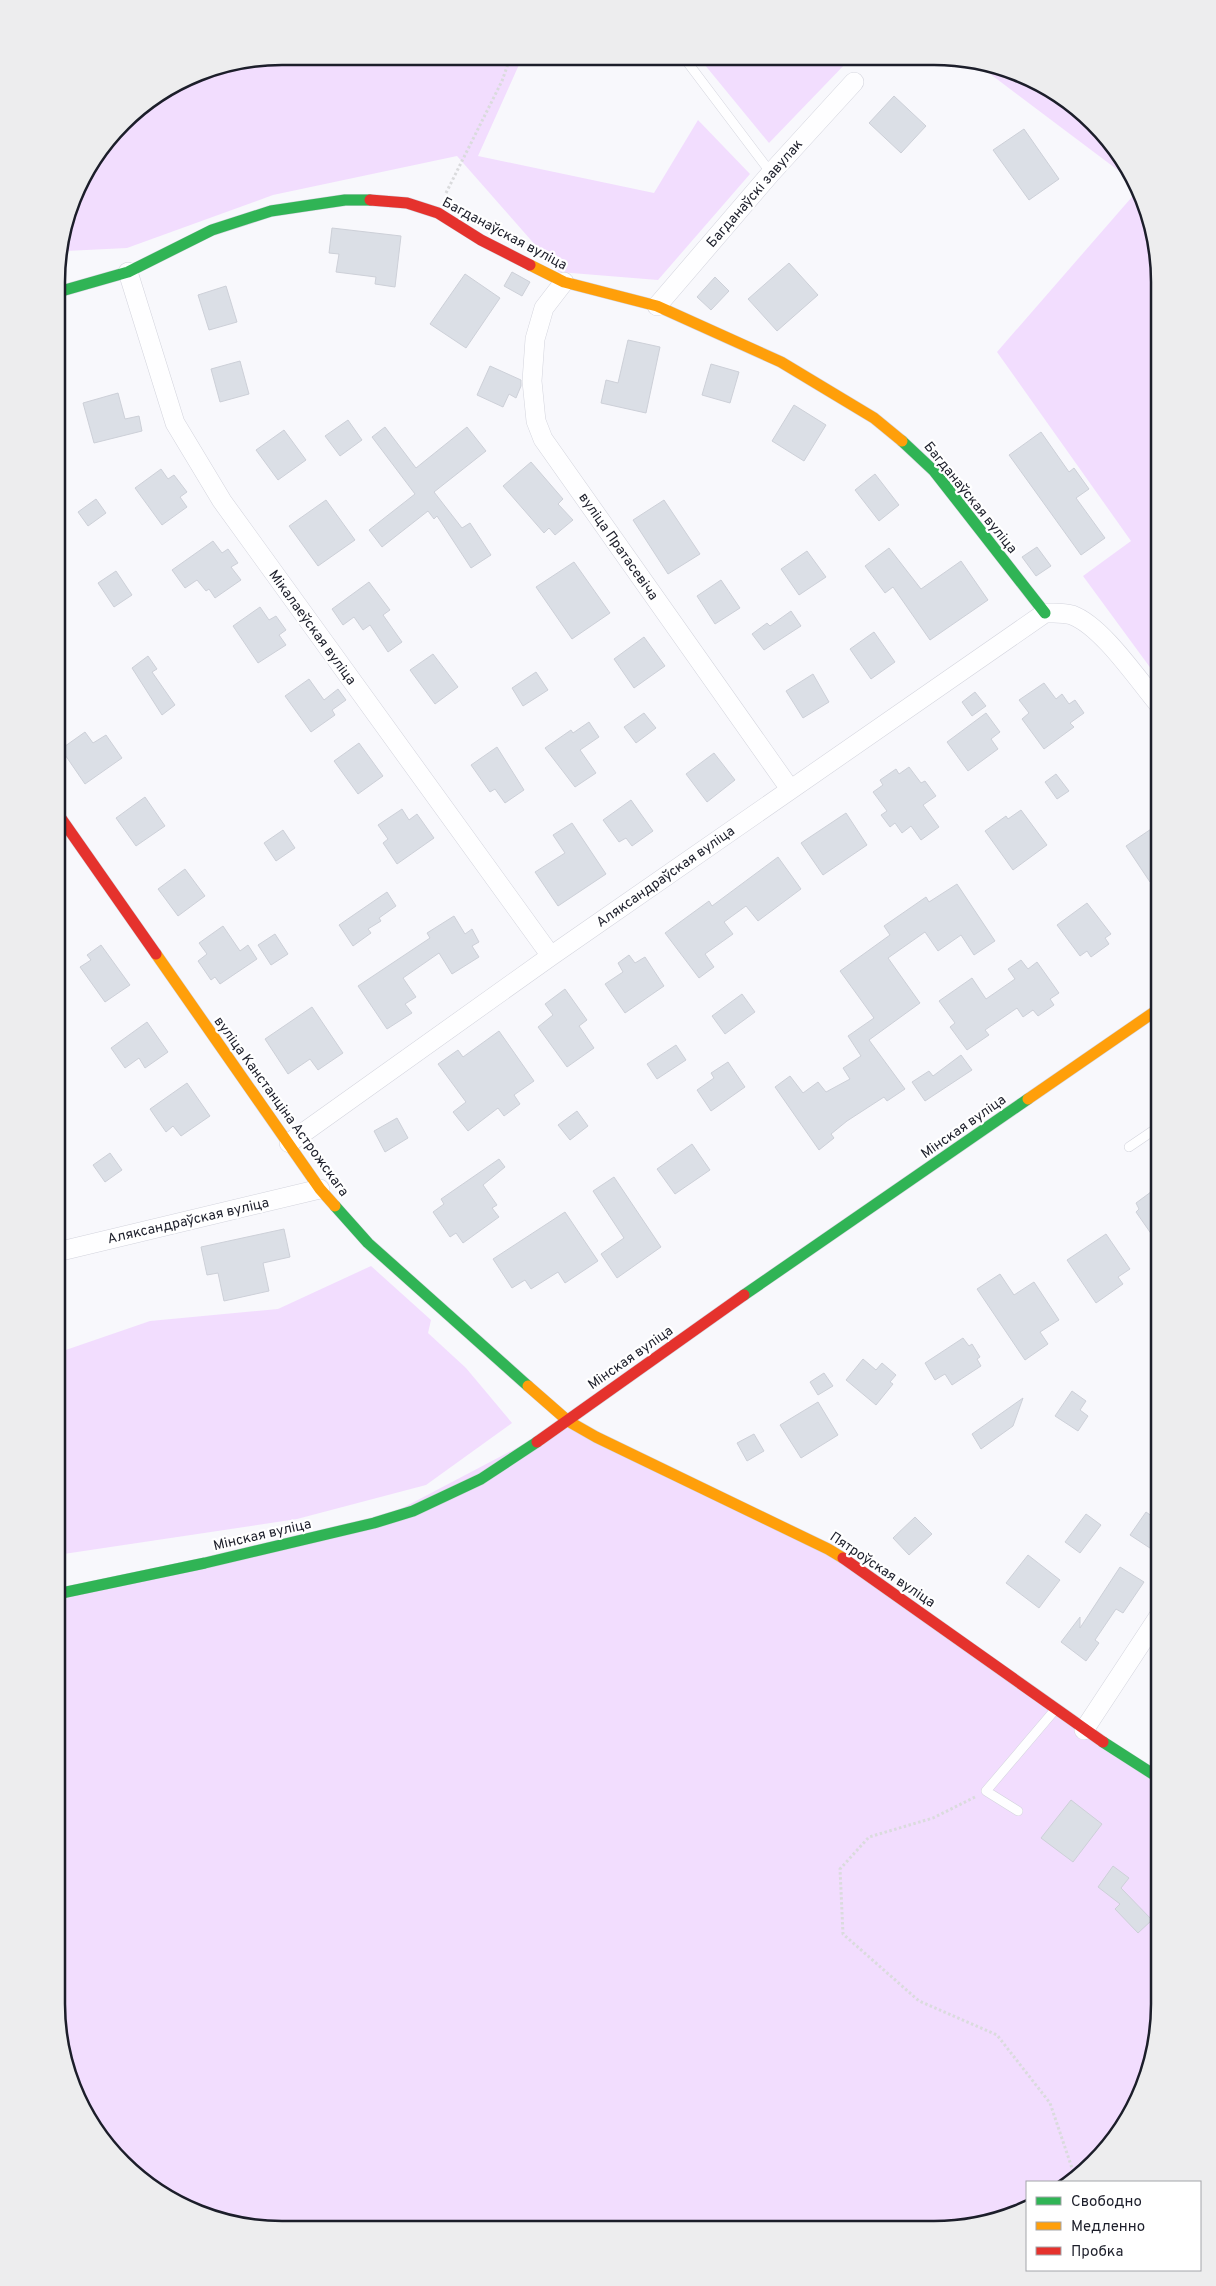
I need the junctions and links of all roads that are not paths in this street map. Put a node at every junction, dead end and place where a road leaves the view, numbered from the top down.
1 (689, 65) edge
2 (854, 82) dead end
3 (770, 173) junction
4 (128, 272) junction
5 (564, 282) junction
6 (65, 290) edge
7 (657, 306) junction
8 (1045, 613) junction
9 (1151, 695) edge
10 (790, 789) junction
11 (65, 824) edge
12 (551, 956) junction
13 (1151, 1014) edge
14 (1151, 1132) edge
15 (289, 1144) junction
16 (1129, 1147) dead end
17 (320, 1189) junction
18 (65, 1250) edge
19 (568, 1421) junction
20 (65, 1592) edge
21 (1151, 1628) edge
22 (1056, 1709) junction
23 (1084, 1730) junction
24 (1151, 1773) edge
25 (1018, 1811) dead end

1 - 3 lane
2 - 3 street, Багданаўскі завулак
3 - 7 street, Багданаўскі завулак
4 - 5 street, Багданаўская вуліца
4 - 6 street, Багданаўская вуліца
4 - 12 street, Мікалаеўская вуліца
5 - 7 street, Багданаўская вуліца
5 - 10 street, вуліца Пратасевіча
7 - 8 street, Багданаўская вуліца
8 - 9 street
8 - 10 street, Аляксандраўская вуліца
10 - 12 street, Аляксандраўская вуліца
11 - 15 street, вуліца Канстанціна Астрожскага
12 - 15 street, Аляксандраўская вуліца
13 - 19 street, Мінская вуліца
14 - 16 lane
15 - 17 street, вуліца Канстанціна Астрожскага
17 - 18 street, Аляксандраўская вуліца
17 - 19 street, вуліца Канстанціна Астрожскага
19 - 20 street, Мінская вуліца
19 - 22 street, Пятроўская вуліца
21 - 23 street
22 - 23 street, Пятроўская вуліца
22 - 25 lane
23 - 24 street, Пятроўская вуліца

